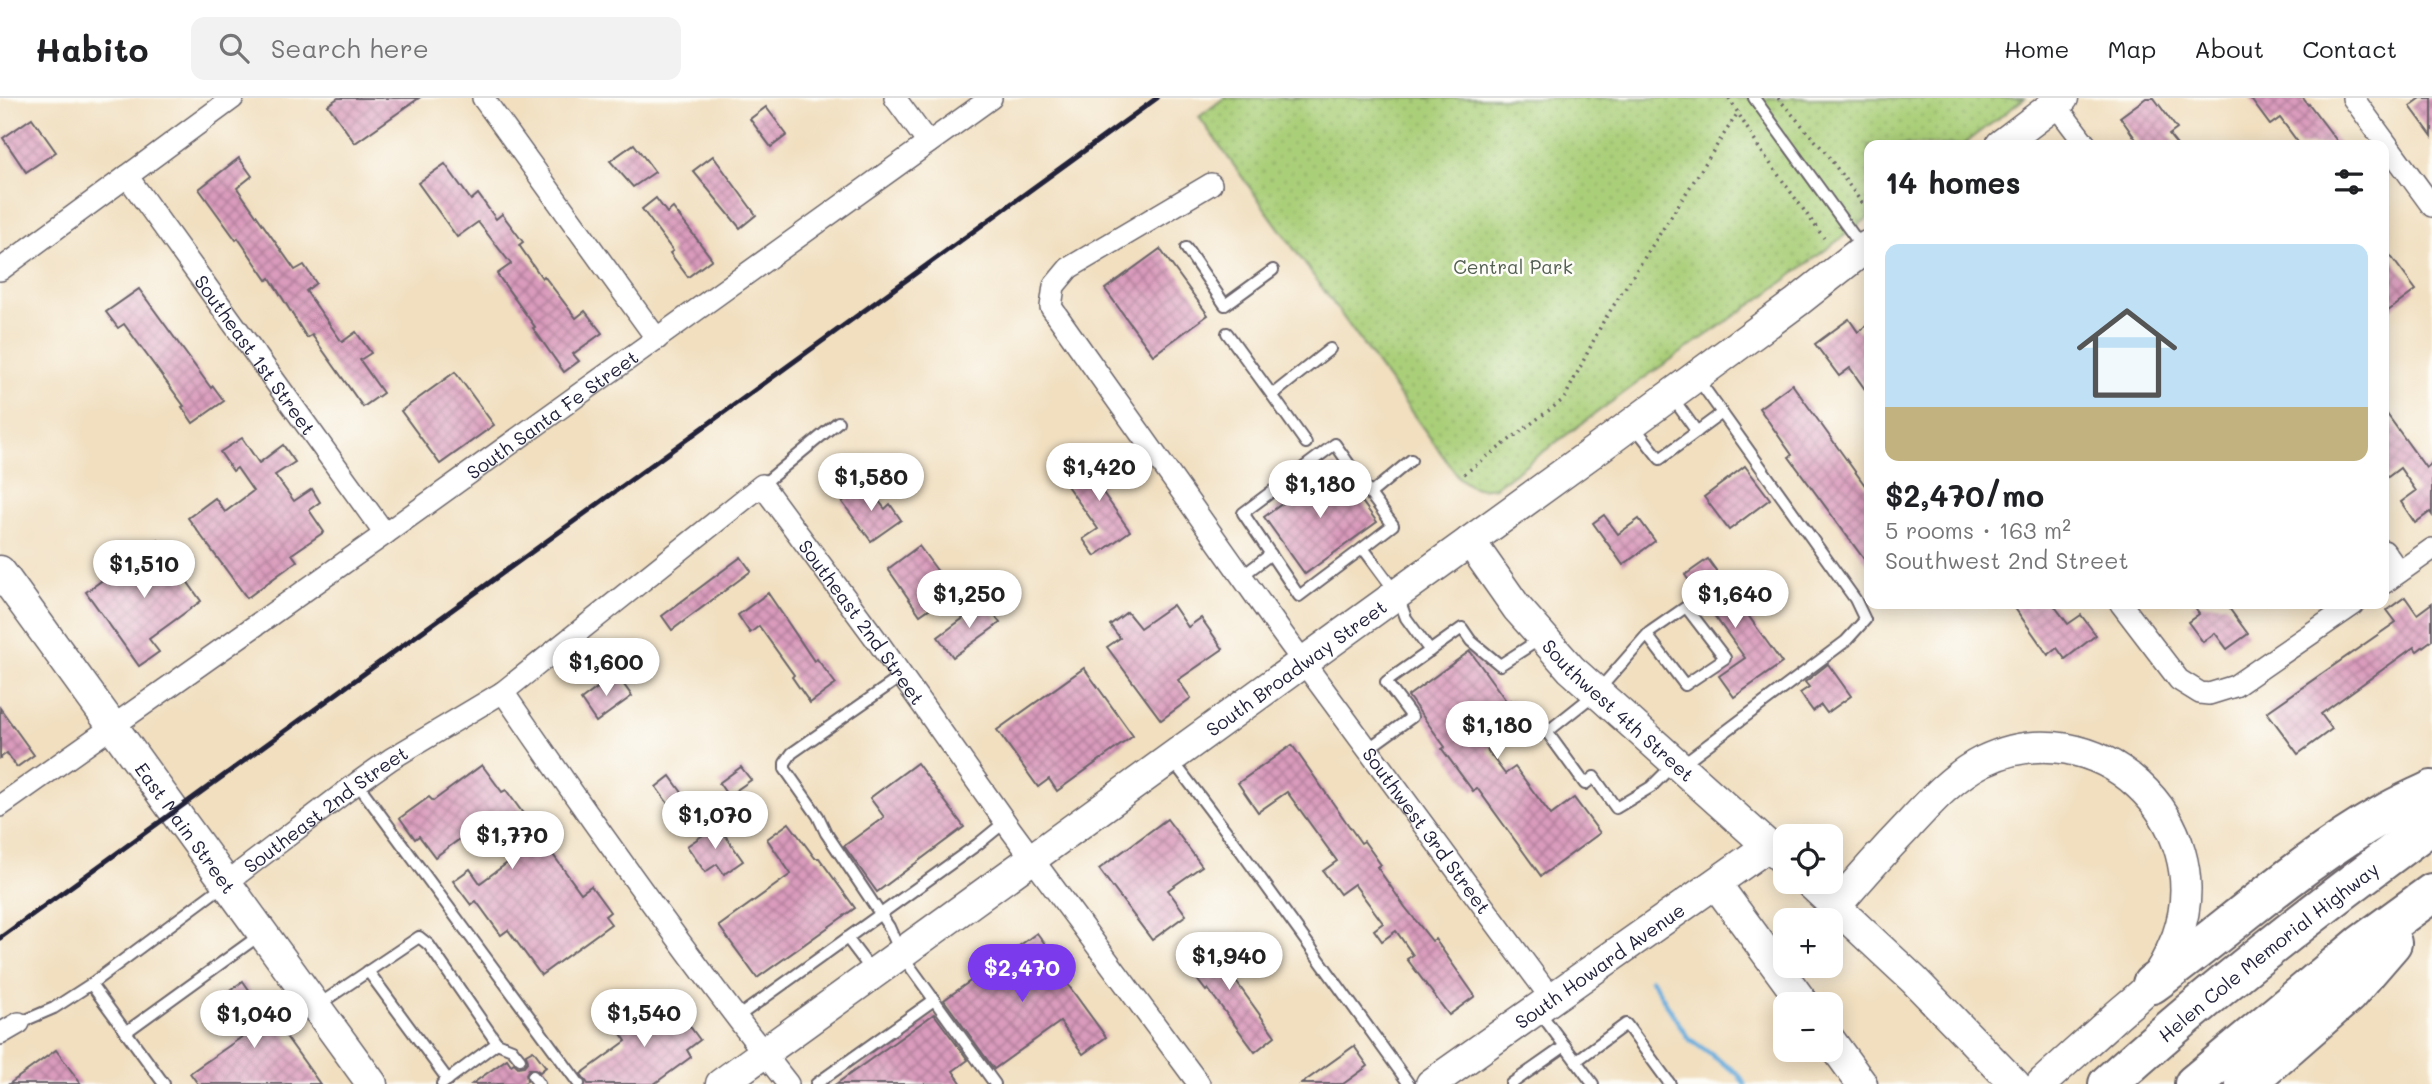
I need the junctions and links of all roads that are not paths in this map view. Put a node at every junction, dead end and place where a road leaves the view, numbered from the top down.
1 (233, 98) edge
2 (482, 98) edge
3 (895, 98) edge
4 (991, 98) edge
5 (1754, 98) edge
6 (2353, 98) edge
7 (2059, 101) edge
8 (2008, 140) edge
9 (2083, 140) edge
10 (2384, 140) edge
11 (928, 143) junction
12 (2389, 147) edge
13 (127, 176) junction
14 (1211, 184) dead end
15 (2432, 206) edge
16 (1864, 246) edge
17 (1185, 248) dead end
18 (1864, 252) edge
19 (0, 270) edge
20 (1273, 270) dead end
21 (1227, 333) dead end
22 (657, 339) junction
23 (1330, 349) dead end
24 (1696, 376) junction
25 (1671, 395) junction
26 (1272, 396) junction
27 (1722, 413) junction
28 (838, 422) dead end
29 (1632, 424) junction
30 (1697, 432) junction
31 (1306, 443) dead end
32 (1411, 460) dead end
33 (762, 485) junction
34 (1370, 494) junction
35 (385, 534) junction
36 (1470, 541) junction
37 (1363, 548) junction
38 (2432, 549) edge
39 (1271, 554) junction
40 (0, 571) edge
41 (1242, 576) junction
42 (2391, 577) edge
43 (1397, 594) junction
44 (2125, 609) edge
45 (2347, 609) edge
46 (1647, 635) junction
47 (1542, 638) junction
48 (1430, 651) junction
49 (1304, 662) junction
50 (902, 676) junction
51 (503, 692) junction
52 (1596, 693) junction
53 (112, 726) junction
54 (1369, 748) junction
55 (1171, 759) junction
56 (1676, 765) junction
57 (356, 783) junction
58 (2432, 790) edge
59 (0, 806) edge
60 (1005, 822) junction
61 (2432, 824) edge
62 (1773, 850) edge
63 (1773, 855) edge
64 (1033, 858) junction
65 (226, 883) junction
66 (1716, 884) junction
67 (1822, 894) edge
68 (2432, 895) edge
69 (1836, 906) junction
70 (880, 915) junction
71 (263, 933) junction
72 (847, 938) junction
73 (901, 954) junction
74 (368, 971) junction
75 (874, 973) junction
76 (91, 984) junction
77 (2152, 984) junction
78 (1795, 992) edge
79 (934, 1000) junction
80 (1544, 1003) junction
81 (316, 1006) junction
82 (735, 1018) junction
83 (19, 1023) joint
84 (126, 1032) junction
85 (0, 1034) edge
86 (497, 1043) junction
87 (1564, 1046) junction
88 (764, 1053) junction
89 (1843, 1058) edge
90 (520, 1059) dead end
91 (1576, 1061) junction
92 (445, 1082) edge
93 (164, 1084) edge
94 (372, 1084) edge
95 (579, 1084) edge
96 (721, 1084) edge
97 (788, 1084) edge
98 (816, 1084) edge
99 (995, 1084) edge
100 (1199, 1084) edge
101 (1409, 1084) edge
102 (1431, 1084) edge
103 (1511, 1084) edge
104 (1593, 1084) edge
105 (1670, 1084) edge
106 (1862, 1084) edge
107 (2014, 1084) edge
108 (2041, 1084) edge
109 (2108, 1084) edge
110 (2194, 1084) edge
111 (2245, 1084) edge

1 - 13 street
2 - 22 street
3 - 11 street
4 - 11 street, South Santa Fe Street
5 - 16 lane
6 - 10 street
7 - 8 main road
7 - 9 street
11 - 22 street, South Santa Fe Street
12 - 15 street
13 - 19 street
13 - 35 street, Southeast 1st Street
14 - 41 street, Southwest 3rd Street
17 - 20 lane
18 - 24 main road, South Broadway Street
21 - 26 lane
22 - 35 street, South Santa Fe Street
23 - 26 lane
24 - 25 main road, South Broadway Street
24 - 27 lane
25 - 29 main road, South Broadway Street
25 - 30 lane
26 - 31 lane
27 - 30 lane
27 - 56 lane
28 - 33 lane
29 - 30 lane
29 - 36 main road, South Broadway Street
32 - 34 lane
33 - 50 street, Southeast 2nd Street
33 - 51 street, Southeast 2nd Street
34 - 37 lane
34 - 39 lane
35 - 53 street, South Santa Fe Street
36 - 43 main road, South Broadway Street
36 - 47 main road, Southwest 4th Street
37 - 39 lane
37 - 43 lane
38 - 42 street
39 - 41 lane
40 - 53 main road, East Main Street
41 - 49 street, Southwest 3rd Street
43 - 48 lane
43 - 49 main road, South Broadway Street
44 - 45 street
46 - 46 lane
46 - 52 lane
47 - 48 lane
47 - 52 main road, Southwest 4th Street
48 - 54 lane
49 - 54 street, Southwest 3rd Street
49 - 55 main road, South Broadway Street
50 - 60 street, Southeast 2nd Street
50 - 70 lane
51 - 57 street, Southeast 2nd Street
51 - 82 street
52 - 56 main road, Southwest 4th Street
52 - 56 lane
53 - 59 street, South Santa Fe Street
53 - 65 main road, East Main Street
54 - 80 street, Southwest 3rd Street
55 - 64 main road, South Broadway Street
55 - 101 lane
56 - 62 main road, Southwest 4th Street
57 - 65 street, Southeast 2nd Street
57 - 95 lane
58 - 77 highway
60 - 64 street, Southeast 2nd Street
60 - 70 lane
61 - 109 highway, Helen Cole Memorial Highway
63 - 66 main road, South Howard Avenue
64 - 73 main road, South Broadway Street
64 - 100 street, Southeast 2nd Street
65 - 71 main road, East Main Street
65 - 76 lane
66 - 78 main road
66 - 80 main road, South Howard Avenue
67 - 69 main road
68 - 110 highway
68 - 111 highway
69 - 77 main road
69 - 107 main road
70 - 72 lane
70 - 73 lane
71 - 81 main road, East Main Street
71 - 84 lane
72 - 75 lane
72 - 82 lane
73 - 75 main road, South Broadway Street
73 - 79 lane
74 - 81 lane
74 - 86 lane
74 - 92 lane
75 - 88 main road, South Broadway Street
76 - 83 lane
76 - 84 lane
77 - 108 main road
79 - 98 lane
79 - 99 lane
80 - 87 lane
80 - 102 main road, South Howard Avenue
81 - 94 main road, East Main Street
82 - 88 street
83 - 85 street
84 - 93 lane
86 - 90 lane
86 - 92 lane
87 - 91 lane
87 - 103 lane
88 - 96 main road, South Broadway Street
88 - 97 street
89 - 106 main road
91 - 104 lane
91 - 105 lane

